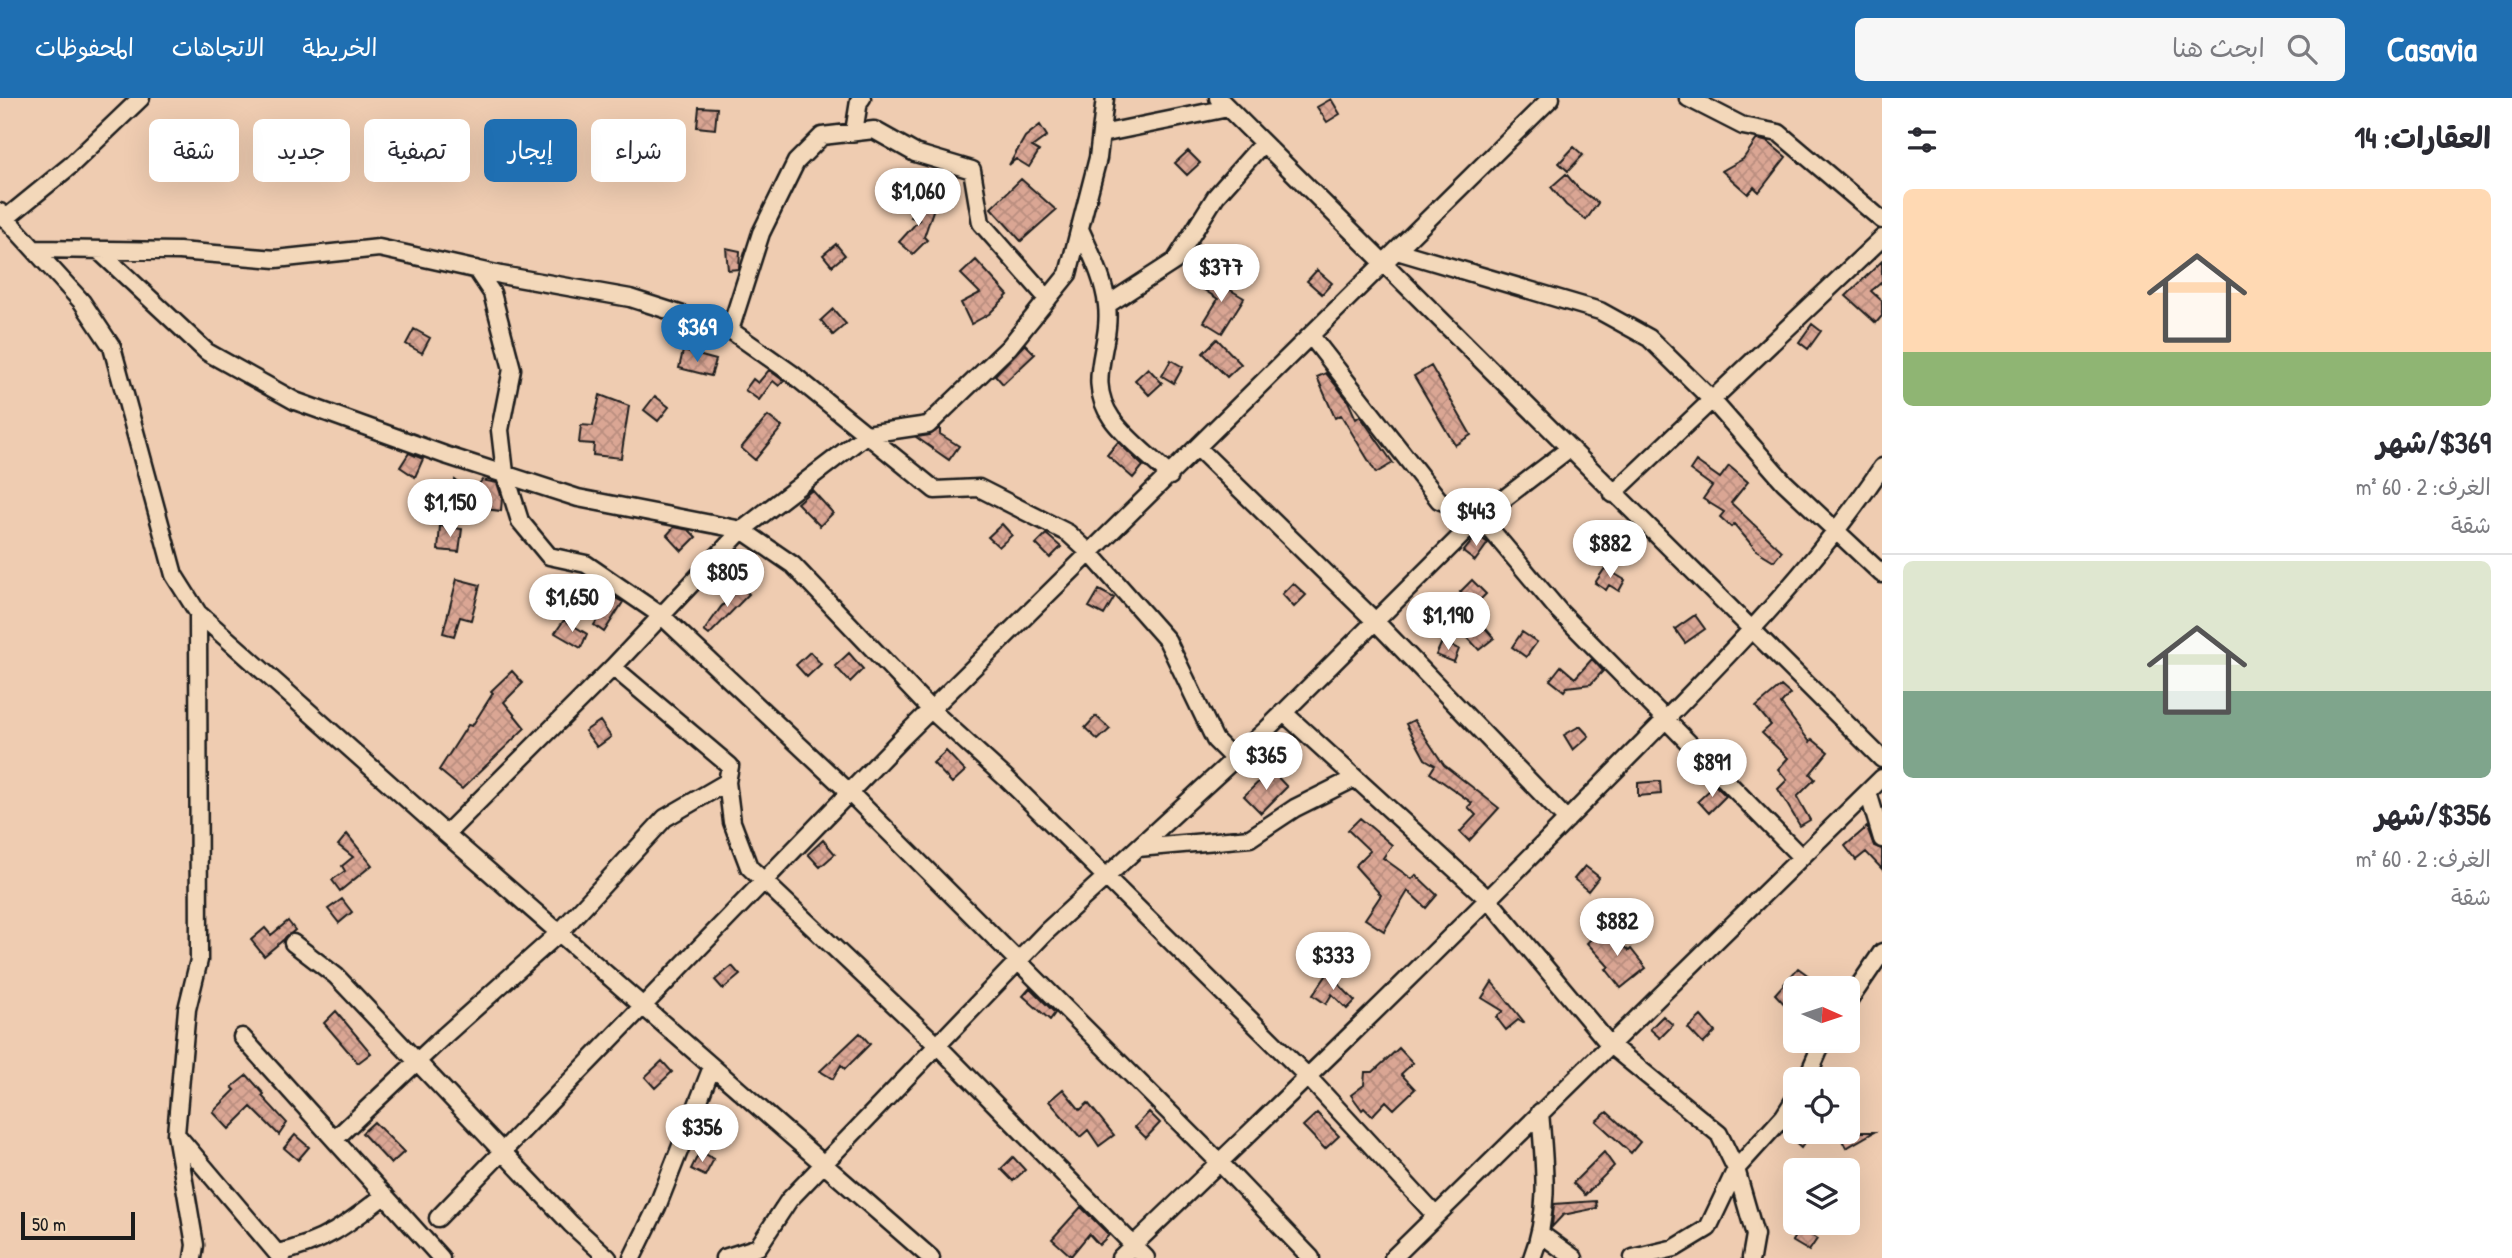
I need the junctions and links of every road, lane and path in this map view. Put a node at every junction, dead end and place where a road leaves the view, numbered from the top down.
1 (141, 98) edge
2 (862, 98) edge
3 (1105, 98) edge
4 (1551, 98) edge
5 (1688, 98) edge
6 (1223, 103) edge
7 (854, 132) junction
8 (1101, 134) junction
9 (1263, 143) junction
10 (3, 215) edge
11 (1882, 220) edge
12 (1080, 229) junction
13 (1882, 238) edge
14 (36, 249) junction
15 (98, 250) junction
16 (1397, 251) junction
17 (1384, 264) junction
18 (476, 269) junction
19 (1048, 299) junction
20 (1107, 305) junction
21 (730, 330) junction
22 (1311, 336) junction
23 (1712, 400) junction
24 (867, 434) junction
25 (1198, 448) junction
26 (1570, 448) junction
27 (1882, 467) edge
28 (505, 473) junction
29 (1170, 476) junction
30 (1613, 494) junction
31 (1480, 517) junction
32 (742, 530) junction
33 (1836, 530) junction
34 (1091, 554) junction
35 (1882, 574) edge
36 (198, 613) junction
37 (662, 616) junction
38 (1375, 621) junction
39 (1753, 630) junction
40 (613, 667) junction
41 (931, 710) junction
42 (1283, 712) junction
43 (1666, 719) junction
44 (1882, 759) edge
45 (1234, 760) junction
46 (1355, 778) junction
47 (1882, 778) edge
48 (727, 782) junction
49 (1868, 792) junction
50 (850, 793) junction
51 (1567, 820) junction
52 (446, 834) junction
53 (1882, 839) edge
54 (1138, 848) junction
55 (1801, 857) junction
56 (1105, 878) junction
57 (764, 883) junction
58 (1489, 900) junction
59 (559, 933) junction
60 (293, 943) dead end
61 (1882, 952) edge
62 (1017, 962) junction
63 (1860, 984) edge
64 (644, 1007) junction
65 (242, 1037) dead end
66 (1609, 1044) junction
67 (938, 1046) junction
68 (415, 1063) junction
69 (712, 1067) junction
70 (1308, 1077) junction
71 (1540, 1112) junction
72 (1783, 1117) edge
73 (176, 1134) junction
74 (335, 1139) junction
75 (503, 1152) junction
76 (1220, 1163) junction
77 (824, 1164) junction
78 (1736, 1170) junction
79 (385, 1195) junction
80 (1436, 1216) junction
81 (438, 1218) dead end
82 (1541, 1234) junction
83 (1133, 1246) junction
84 (279, 1256) edge
85 (193, 1258) edge
86 (441, 1258) edge
87 (608, 1258) edge
88 (632, 1258) edge
89 (724, 1258) edge
90 (931, 1258) edge
91 (1120, 1258) edge
92 (1146, 1258) edge
93 (1311, 1258) edge
94 (1394, 1258) edge
95 (1532, 1258) edge
96 (1574, 1258) edge
97 (1633, 1258) edge
98 (1751, 1258) edge

1 - 10 street
2 - 7 street
3 - 8 street
4 - 16 street
5 - 11 street
6 - 8 street
6 - 9 street
7 - 19 street
7 - 21 street
8 - 12 street
9 - 17 street
9 - 20 street
10 - 14 street
12 - 19 street
12 - 20 street
13 - 23 street
14 - 15 street
14 - 36 street
15 - 18 street
15 - 28 street
16 - 17 street
16 - 23 street
17 - 22 street
17 - 26 street
18 - 21 street
18 - 28 street
19 - 24 street
20 - 29 street
21 - 24 street
22 - 25 street
22 - 31 street
23 - 30 street
23 - 33 street
24 - 32 street
24 - 34 street
25 - 29 street
25 - 38 street
26 - 30 street
26 - 31 street
27 - 33 street
28 - 32 street
28 - 37 street
29 - 34 street
30 - 39 street
31 - 38 street
31 - 43 street
32 - 37 street
32 - 41 street
33 - 35 street
33 - 39 street
34 - 41 street
34 - 45 street
36 - 52 street
36 - 73 street
37 - 40 street
37 - 50 street
38 - 42 street
38 - 51 street
39 - 43 street
39 - 44 street
40 - 48 street
40 - 52 street
41 - 50 street
41 - 56 street
42 - 45 street
42 - 46 street
43 - 51 street
43 - 55 street
45 - 54 street
46 - 54 street
46 - 58 street
47 - 49 street
48 - 57 street
48 - 59 street
49 - 53 street
49 - 55 street
50 - 57 street
50 - 62 street
51 - 58 street
52 - 59 street
54 - 56 street
55 - 66 street
56 - 62 street
56 - 70 street
57 - 64 street
57 - 67 street
58 - 66 street
58 - 70 street
59 - 64 street
59 - 68 street
60 - 68 street
61 - 63 street
62 - 67 street
62 - 76 street
64 - 69 street
64 - 75 street
65 - 74 street
66 - 71 street
66 - 78 street
67 - 77 street
67 - 83 street
68 - 74 street
68 - 75 street
69 - 77 street
69 - 88 street
70 - 76 street
70 - 80 street
71 - 80 street
71 - 82 street
72 - 78 street
73 - 84 street
73 - 85 street
74 - 79 street
75 - 81 street
75 - 87 street
76 - 83 street
76 - 93 street
77 - 89 street
77 - 90 street
78 - 97 street
78 - 98 street
79 - 84 street
79 - 86 street
80 - 94 street
82 - 95 street
82 - 96 street
83 - 91 street
83 - 92 street

